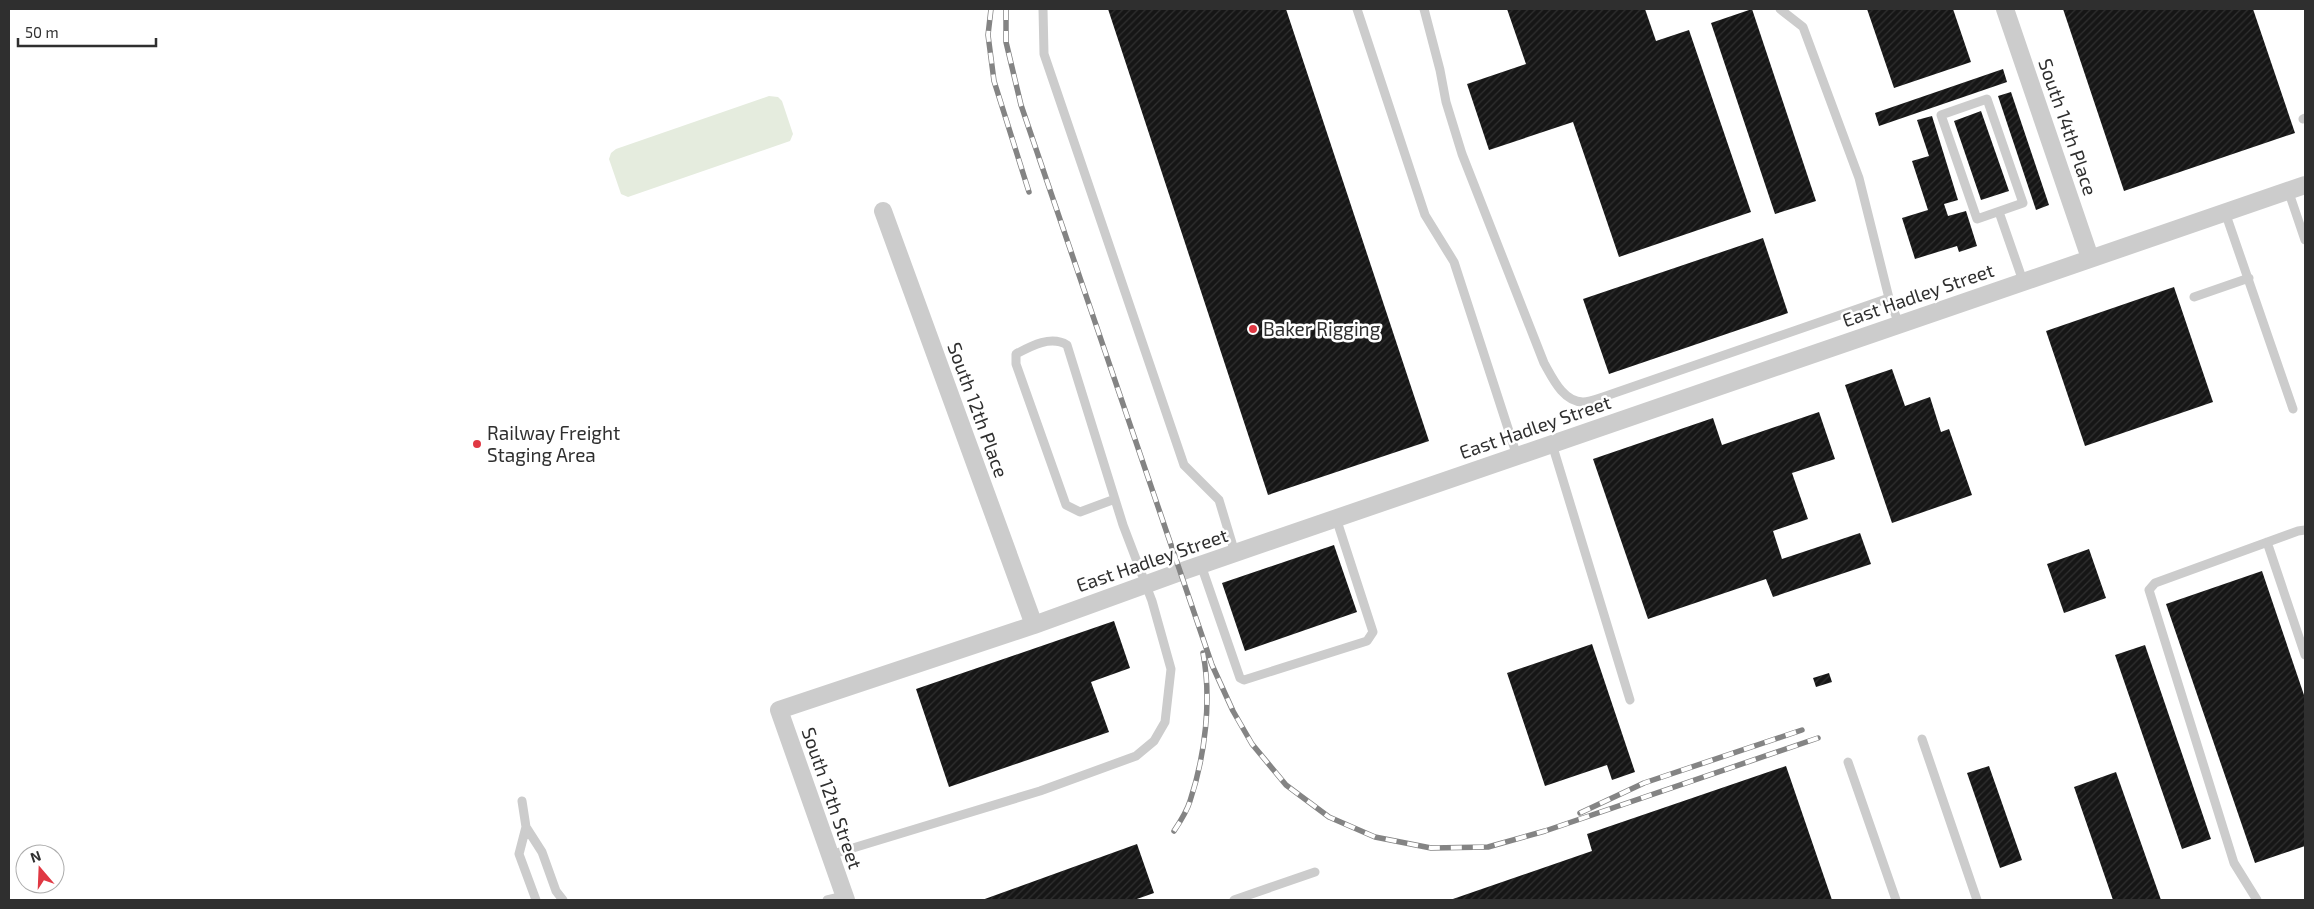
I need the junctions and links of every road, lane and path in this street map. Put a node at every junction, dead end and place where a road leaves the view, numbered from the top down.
1 (1043, 9) edge
2 (1357, 9) edge
3 (1424, 9) edge
4 (1780, 9) edge
5 (2005, 9) edge
6 (2305, 184) edge
7 (2288, 190) junction
8 (883, 211) dead end
9 (1998, 212) junction
10 (2225, 212) junction
11 (2305, 240) edge
12 (2090, 258) junction
13 (2249, 278) junction
14 (2023, 281) junction
15 (2194, 297) dead end
16 (1889, 298) junction
17 (1899, 324) junction
18 (2293, 409) dead end
19 (1552, 444) junction
20 (1517, 456) junction
21 (1115, 499) junction
22 (1336, 518) junction
23 (2305, 530) edge
24 (2267, 542) junction
25 (1235, 553) junction
26 (1201, 565) junction
27 (1144, 585) junction
28 (1034, 625) junction
29 (2305, 655) edge
30 (1630, 700) dead end
31 (779, 710) joint
32 (1922, 739) dead end
33 (1848, 762) dead end
34 (522, 801) dead end
35 (526, 827) junction
36 (830, 855) junction
37 (1315, 872) dead end
38 (845, 898) edge
39 (536, 900) edge
40 (563, 900) edge
41 (827, 900) edge
42 (1234, 900) edge
43 (1896, 900) edge
44 (1977, 900) edge
45 (2257, 900) edge

1 - 25 lane
2 - 20 lane
3 - 16 lane
4 - 16 lane
5 - 12 street, South 14th Place
6 - 7 street, East Hadley Street
7 - 10 street, East Hadley Street
7 - 11 lane
8 - 28 street, South 12th Place
9 - 9 lane
9 - 14 lane
10 - 12 street, East Hadley Street
10 - 13 lane
12 - 14 street, East Hadley Street
13 - 15 lane
13 - 18 lane
14 - 17 street, East Hadley Street
16 - 17 lane
17 - 19 street, East Hadley Street
19 - 20 street, East Hadley Street
19 - 30 lane
20 - 22 street, East Hadley Street
21 - 21 lane
21 - 27 lane
22 - 25 street, East Hadley Street
22 - 26 lane
23 - 24 lane
24 - 29 lane
24 - 45 lane
25 - 26 street, East Hadley Street
26 - 27 street, East Hadley Street
27 - 28 street, East Hadley Street
27 - 36 lane
28 - 31 street, East Hadley Street
31 - 36 street, South 12th Street
32 - 44 lane
33 - 43 lane
34 - 35 lane
35 - 39 lane
35 - 40 lane
36 - 38 street, South 12th Street
37 - 42 lane
38 - 41 lane

